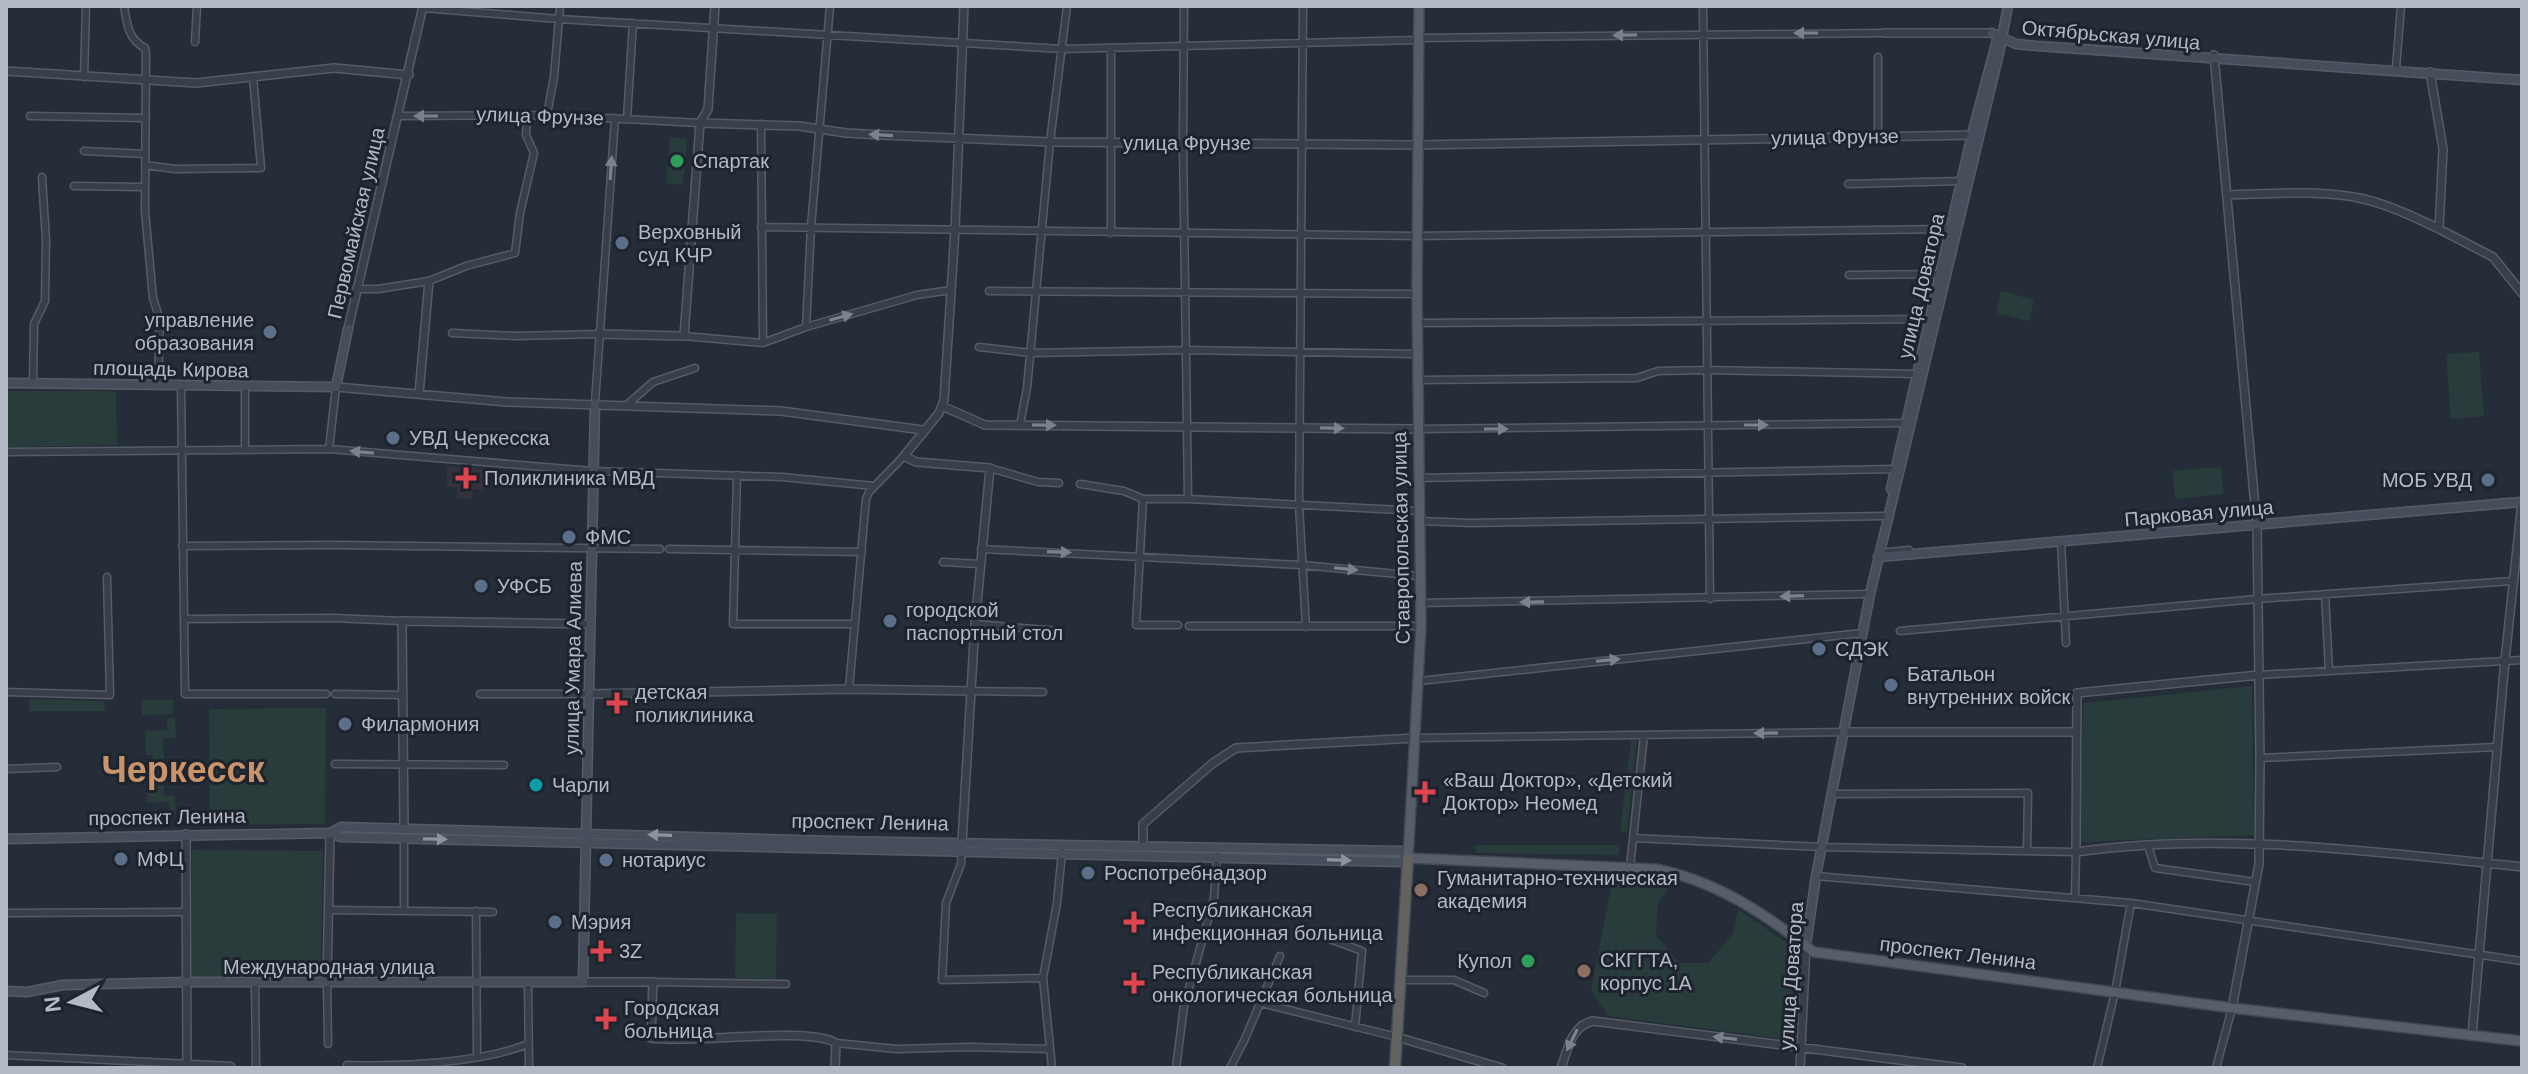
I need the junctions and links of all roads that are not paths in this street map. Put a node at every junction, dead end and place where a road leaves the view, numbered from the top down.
1 (86, 6) edge
2 (124, 6) edge
3 (197, 6) edge
4 (560, 6) edge
5 (715, 6) edge
6 (830, 6) edge
7 (964, 6) edge
8 (1067, 6) edge
9 (1184, 6) edge
10 (1303, 6) edge
11 (1419, 6) edge
12 (1703, 6) edge
13 (2008, 6) edge
14 (2401, 6) edge
15 (423, 7) edge
16 (559, 19) junction
17 (633, 23) junction
18 (713, 28) junction
19 (1703, 33) junction
20 (1884, 33) joint
21 (827, 34) junction
22 (1998, 36) junction
23 (1417, 39) junction
24 (195, 42) dead end
25 (962, 43) junction
26 (1302, 43) junction
27 (1185, 46) junction
28 (1111, 48) junction
29 (1063, 49) junction
30 (1878, 57) dead end
31 (2214, 57) junction
32 (2396, 68) junction
33 (6, 71) edge
34 (2430, 72) junction
35 (409, 75) junction
36 (253, 76) junction
37 (84, 77) junction
38 (2522, 78) edge
39 (146, 82) junction
40 (527, 115) junction
41 (547, 115) junction
42 (30, 116) dead end
43 (398, 116) junction
44 (146, 118) junction
45 (615, 118) junction
46 (627, 119) junction
47 (700, 123) junction
48 (761, 124) junction
49 (821, 129) junction
50 (1975, 134) junction
51 (1878, 137) junction
52 (959, 138) junction
53 (1706, 139) junction
54 (1050, 142) junction
55 (1110, 143) junction
56 (1183, 143) junction
57 (1301, 144) junction
58 (1418, 145) junction
59 (84, 151) dead end
60 (145, 154) junction
61 (145, 165) junction
62 (42, 177) dead end
63 (1962, 181) junction
64 (1848, 184) dead end
65 (74, 186) dead end
66 (144, 187) junction
67 (2228, 195) junction
68 (761, 227) junction
69 (811, 227) junction
70 (1951, 229) junction
71 (2439, 229) junction
72 (955, 230) junction
73 (1044, 231) junction
74 (1706, 232) junction
75 (1111, 233) junction
76 (1185, 234) junction
77 (1301, 234) junction
78 (1417, 236) junction
79 (1940, 274) junction
80 (1849, 275) dead end
81 (429, 281) junction
82 (356, 289) junction
83 (951, 290) junction
84 (989, 291) dead end
85 (1037, 291) junction
86 (1186, 292) junction
87 (1300, 292) junction
88 (2522, 293) edge
89 (1417, 294) junction
90 (1930, 319) junction
91 (1707, 321) junction
92 (1417, 323) junction
93 (806, 327) junction
94 (348, 329) joint
95 (452, 333) dead end
96 (599, 334) junction
97 (684, 336) junction
98 (763, 343) junction
99 (979, 347) dead end
100 (1186, 350) junction
101 (1299, 350) junction
102 (1031, 353) junction
103 (1418, 354) junction
104 (695, 368) dead end
105 (1708, 370) junction
106 (1917, 374) junction
107 (1418, 380) junction
108 (6, 383) edge
109 (33, 383) junction
110 (158, 385) junction
111 (181, 386) junction
112 (245, 387) junction
113 (336, 387) junction
114 (419, 394) junction
115 (595, 403) junction
116 (628, 404) junction
117 (942, 406) junction
118 (1905, 423) junction
119 (1020, 425) junction
120 (1707, 425) junction
121 (1187, 427) junction
122 (1300, 428) junction
123 (1418, 429) junction
124 (923, 430) junction
125 (329, 449) junction
126 (182, 450) junction
127 (245, 450) junction
128 (6, 452) edge
129 (904, 456) junction
130 (990, 468) junction
131 (1895, 469) junction
132 (592, 471) junction
133 (1706, 474) junction
134 (737, 475) junction
135 (1418, 478) junction
136 (1059, 483) dead end
137 (1080, 484) dead end
138 (874, 486) junction
139 (1143, 499) junction
140 (1188, 499) junction
141 (2521, 502) edge
142 (1299, 505) junction
143 (1419, 516) junction
144 (1885, 516) junction
145 (1709, 520) junction
146 (2256, 520) junction
147 (2061, 541) junction
148 (182, 546) junction
149 (591, 549) junction
150 (660, 549) dead end
151 (669, 549) dead end
152 (981, 549) junction
153 (1909, 550) dead end
154 (735, 551) junction
155 (862, 552) junction
156 (1139, 555) junction
157 (1879, 555) junction
158 (943, 562) dead end
159 (980, 564) junction
160 (1302, 565) junction
161 (1419, 576) junction
162 (107, 577) dead end
163 (2512, 581) junction
164 (1870, 594) junction
165 (2325, 594) junction
166 (1710, 599) junction
167 (2257, 599) junction
168 (1420, 603) junction
169 (2065, 618) junction
170 (184, 619) junction
171 (402, 621) junction
172 (591, 624) junction
173 (855, 624) junction
174 (975, 624) junction
175 (1178, 625) dead end
176 (1189, 626) dead end
177 (1421, 626) junction
178 (1306, 627) junction
179 (1059, 631) dead end
180 (1900, 631) dead end
181 (1862, 633) junction
182 (2066, 643) dead end
183 (2505, 660) junction
184 (2522, 660) edge
185 (2329, 671) junction
186 (2259, 675) junction
187 (1419, 681) junction
188 (849, 689) junction
189 (971, 691) junction
190 (6, 692) edge
191 (1043, 692) dead end
192 (326, 694) dead end
193 (335, 694) dead end
194 (480, 694) dead end
195 (589, 694) junction
196 (402, 695) junction
197 (1844, 732) junction
198 (2076, 732) junction
199 (1644, 735) junction
200 (1416, 738) junction
201 (2497, 747) junction
202 (2260, 758) junction
203 (335, 764) dead end
204 (402, 764) junction
205 (504, 765) dead end
206 (57, 767) dead end
207 (6, 769) edge
208 (1832, 794) junction
209 (330, 829) junction
210 (585, 833) junction
211 (186, 834) junction
212 (404, 834) junction
213 (1633, 838) junction
214 (6, 839) edge
215 (585, 843) junction
216 (2259, 844) junction
217 (962, 846) junction
218 (1143, 846) junction
219 (2148, 846) junction
220 (1822, 847) junction
221 (2027, 851) junction
222 (1062, 852) junction
223 (2076, 852) junction
224 (1217, 855) junction
225 (1408, 858) junction
226 (2487, 864) junction
227 (1630, 867) junction
228 (2522, 867) edge
229 (1816, 876) junction
230 (2255, 882) junction
231 (2075, 897) junction
232 (2131, 903) junction
233 (328, 910) junction
234 (404, 910) junction
235 (476, 911) junction
236 (184, 912) junction
237 (493, 912) dead end
238 (6, 913) edge
239 (2248, 922) junction
240 (1327, 938) dead end
241 (1806, 945) junction
242 (2479, 955) junction
243 (1280, 956) dead end
244 (2522, 961) edge
245 (1043, 978) junction
246 (1400, 980) junction
247 (186, 982) junction
248 (255, 982) junction
249 (327, 982) junction
250 (583, 982) junction
251 (653, 982) junction
252 (477, 983) junction
253 (528, 984) junction
254 (786, 984) dead end
255 (6, 991) edge
256 (2115, 992) junction
257 (1484, 993) dead end
258 (1261, 1003) junction
259 (2232, 1008) junction
260 (1355, 1027) junction
261 (2472, 1035) junction
262 (1397, 1037) junction
263 (2522, 1041) edge
264 (836, 1043) junction
265 (328, 1044) dead end
266 (528, 1044) junction
267 (1803, 1047) junction
268 (1050, 1049) junction
269 (6, 1055) edge
270 (477, 1057) junction
271 (347, 1065) dead end
272 (187, 1066) edge
273 (231, 1066) dead end
274 (256, 1068) edge
275 (529, 1068) edge
276 (835, 1068) edge
277 (1052, 1068) edge
278 (1176, 1068) edge
279 (1230, 1068) edge
280 (1395, 1068) edge
281 (1502, 1068) edge
282 (1561, 1068) edge
283 (1800, 1068) edge
284 (1960, 1068) edge
285 (2097, 1068) edge
286 (2216, 1068) edge

1 - 37 street
2 - 39 street
3 - 24 street
4 - 16 street
5 - 18 street
6 - 21 street
7 - 25 street
8 - 29 street
9 - 27 street
10 - 26 street
11 - 23 main road, Ставропольская улица
12 - 19 street
13 - 22 main road, улица Доватора
14 - 32 street
15 - 16 street
15 - 35 street, Первомайская улица
16 - 17 street
16 - 41 street
17 - 18 street
17 - 46 street
18 - 21 street
18 - 47 street
20 -> 19 street
19 -> 23 street
19 - 53 street
20 - 22 street
21 - 25 street
21 - 49 street
22 - 31 main road, Октябрьская улица
22 - 50 main road, улица Доватора
23 - 26 street
23 - 58 main road, Ставропольская улица
25 - 29 street
25 - 52 street
26 - 27 street
26 - 57 street
27 - 28 street
27 - 56 street
28 - 29 street
28 - 55 street
29 - 54 street
30 - 51 street
31 - 32 main road, Октябрьская улица
31 - 34 main road, Октябрьская улица
31 - 67 street
32 - 34 main road, Октябрьская улица
33 - 37 street
34 - 38 main road, Октябрьская улица
34 - 71 street
35 - 36 street
35 - 43 street, Первомайская улица
36 - 39 street
36 - 61 street
37 - 39 street
39 - 44 street
40 - 41 street, улица Фрунзе
40 -> 43 street, улица Фрунзе
40 - 81 street
41 - 45 street, улица Фрунзе
42 - 44 street
43 - 82 street, Первомайская улица
44 - 60 street
45 - 46 street, улица Фрунзе
96 -> 45 street, улица Умара Алиева
46 - 47 street, улица Фрунзе
47 - 48 street, улица Фрунзе
47 - 97 street
48 - 49 street, улица Фрунзе
48 - 68 street
52 -> 49 street, улица Фрунзе
49 - 69 street
50 - 51 street, улица Фрунзе
50 - 63 main road, улица Доватора
50 - 157 main road, улица Доватора
51 - 53 street, улица Фрунзе
52 - 54 street, улица Фрунзе
52 - 72 street
53 - 58 street, улица Фрунзе
53 - 74 street
54 - 55 street, улица Фрунзе
54 - 73 street
55 - 56 street, улица Фрунзе
55 - 75 street
56 - 57 street, улица Фрунзе
56 - 76 street
57 - 58 street, улица Фрунзе
57 - 77 street
58 - 78 main road, Ставропольская улица
59 - 60 street
60 - 61 street
61 - 66 street
62 - 109 street
63 - 64 street
63 - 70 main road, улица Доватора
65 - 66 street
66 - 110 street
67 - 71 street
67 - 146 street
68 - 69 street
68 - 98 street
69 - 72 street
69 - 93 street
70 - 74 street
70 - 79 main road, улица Доватора
71 - 88 street
72 - 73 street
72 - 83 street
73 - 75 street
73 - 85 street
74 - 78 street
74 - 91 street
75 - 76 street
76 - 77 street
76 - 86 street
77 - 78 street
77 - 87 street
78 - 89 main road, Ставропольская улица
79 - 80 street
79 - 90 main road, улица Доватора
81 - 82 street
81 - 114 street
82 - 94 street, Первомайская улица
93 -> 83 street
83 - 117 street
84 - 85 street
85 - 86 street
85 - 102 street
86 - 87 street
86 - 100 street
87 - 89 street
87 - 101 street
89 - 92 main road, Ставропольская улица
90 - 91 street
90 - 106 main road, улица Доватора
91 - 92 street
91 - 105 street
92 - 103 main road, Ставропольская улица
93 - 98 street
94 - 113 main road, Первомайская улица
95 - 96 street
96 - 97 street
96 - 115 street, улица Умара Алиева
97 - 98 street
99 - 102 street
100 - 101 street
100 - 102 street
100 - 121 street
101 - 103 street
101 - 122 street
102 - 119 street
103 - 107 main road, Ставропольская улица
104 - 116 street
105 - 106 street
105 - 107 street
105 - 120 street
106 - 118 main road, улица Доватора
107 - 123 main road, Ставропольская улица
108 - 109 main road, площадь Кирова
109 - 110 main road, площадь Кирова
110 - 111 main road, площадь Кирова
111 - 112 main road, площадь Кирова
111 - 126 street
112 - 113 main road, площадь Кирова
112 - 127 street
113 - 114 street
113 - 125 street, Первомайская улица
114 - 115 street
115 - 116 street
115 - 132 main road, улица Умара Алиева
116 - 124 street
117 - 119 street
117 - 124 street
120 -> 118 street
118 - 131 main road, улица Доватора
119 -> 121 street
123 -> 120 street
120 - 133 street
121 - 122 street
121 - 140 street
122 -> 123 street
122 - 142 street
123 - 135 main road, Ставропольская улица
124 - 129 street
125 - 127 street
132 -> 125 street
126 - 127 street
126 - 128 street
126 - 148 street
129 - 130 street
129 - 138 street
130 - 136 street
130 - 152 street
131 - 133 street
131 - 144 main road, улица Доватора
132 - 134 street
132 - 149 main road, улица Умара Алиева
133 - 135 street
133 - 145 street
134 - 138 street
134 - 154 street
135 - 143 main road, Ставропольская улица
137 - 139 street
138 - 155 street
139 - 140 street
139 - 156 street
140 - 142 street
141 - 146 main road, Парковая улица
141 - 163 street
142 - 143 street
142 - 160 street
143 - 145 street
143 - 161 main road, Ставропольская улица
144 - 145 street
144 - 157 main road, улица Доватора
145 - 166 street
146 - 147 main road, Парковая улица
146 - 167 street
147 - 157 main road, Парковая улица
147 - 169 street
148 - 149 street
148 - 170 street
149 - 150 street
149 - 172 main road, улица Умара Алиева
151 - 154 street
152 -> 156 street
152 - 159 street
153 - 157 street
154 - 155 street
154 - 173 street
155 - 173 street
156 - 160 street
156 - 175 street
157 - 164 main road, улица Доватора
158 - 159 street
159 - 174 street
160 -> 161 street
160 - 178 street
161 - 168 main road, Ставропольская улица
162 - 190 street
163 - 165 street
163 - 183 street
164 -> 166 street
164 - 181 main road, улица Доватора
165 - 167 street
165 - 185 street
166 -> 168 street
167 - 169 street
167 - 186 street
168 - 177 main road, Ставропольская улица
169 - 180 street
169 - 182 street
170 - 171 street
170 - 192 street
171 - 172 street
171 - 196 street
172 - 195 main road, улица Умара Алиева
173 - 188 street
174 - 179 street
174 - 189 street
176 - 178 street
177 - 178 street
177 - 187 main road, Ставропольская улица
187 -> 181 street
181 - 197 main road, улица Доватора
183 - 184 street
183 - 185 street
183 - 201 street
185 - 186 street
186 - 198 street
186 - 202 street
187 - 200 main road, Ставропольская улица
188 - 189 street
188 - 195 street
189 - 191 street
189 - 217 street
193 - 196 street
194 - 195 street
195 - 210 main road, улица Умара Алиева
196 - 204 street
197 - 198 street
197 -> 199 street
197 - 208 main road, улица Доватора
198 - 223 street
199 - 200 street
199 - 213 street
200 - 218 street
200 - 225 main road, Ставропольская улица
201 - 202 street
201 - 226 street
202 - 216 street
203 - 204 street
204 - 205 street
204 - 212 street
206 - 207 street
208 - 220 main road, улица Доватора
208 - 221 street
209 - 211 main road, проспект Ленина
209 - 212 main road, проспект Ленина
209 - 233 street
210 - 212 main road, проспект Ленина
210 - 215 main road, улица Умара Алиева
217 -> 210 main road, проспект Ленина
211 - 214 main road, проспект Ленина
211 - 236 street
212 -> 215 main road, проспект Ленина
212 - 234 street
213 - 220 street
213 - 227 street
215 - 217 main road, проспект Ленина
215 - 250 main road, улица Умара Алиева
216 - 219 street
216 - 226 street
216 - 230 street
217 - 218 main road, проспект Ленина
217 - 222 main road, проспект Ленина
217 - 245 street
218 - 225 main road, проспект Ленина
219 - 223 street
219 - 230 street
220 - 221 street
220 - 229 main road, улица Доватора
221 - 223 street
222 - 224 main road, проспект Ленина
222 - 245 street
223 - 231 street
224 -> 225 main road, проспект Ленина
224 - 278 street
225 - 227 main road, проспект Ленина
225 - 246 highway, Ставропольская улица
226 - 228 street
226 - 242 street
227 - 241 main road, проспект Ленина
229 - 231 street
229 - 241 main road, улица Доватора
230 - 239 street
231 - 232 street
232 - 239 street
232 - 256 street
233 - 234 street
233 - 249 street
234 - 235 street
235 - 237 street
235 - 252 street
236 - 238 street
236 - 247 street
239 - 242 street
239 - 259 street
240 - 260 street
241 - 256 main road, проспект Ленина
241 - 267 street, улица Доватора
242 - 244 street
242 - 261 street
243 - 258 street
245 - 268 street
246 - 257 street
246 - 262 highway, Ставропольская улица
247 - 248 main road, Международная улица
247 - 255 main road, Международная улица
247 - 272 street
248 - 249 main road, Международная улица
248 - 274 street
249 - 252 main road, Международная улица
249 - 265 street
250 - 251 street, Международная улица
250 - 253 main road, Международная улица
251 - 254 street, Международная улица
251 - 264 street
252 - 253 main road, Международная улица
252 - 270 street
253 - 266 street
256 - 259 main road, проспект Ленина
256 - 285 street
258 - 260 street
258 - 279 street
259 - 261 main road, проспект Ленина
259 - 286 street
260 - 262 street
261 - 263 main road, проспект Ленина
262 - 280 highway, Ставропольская улица
262 - 281 street
264 - 268 street
264 - 276 street
266 - 270 street
266 - 275 street
267 -> 282 street
267 - 283 street, улица Доватора
267 - 284 street
268 - 277 street
269 - 272 street
270 - 271 street
272 - 273 street

